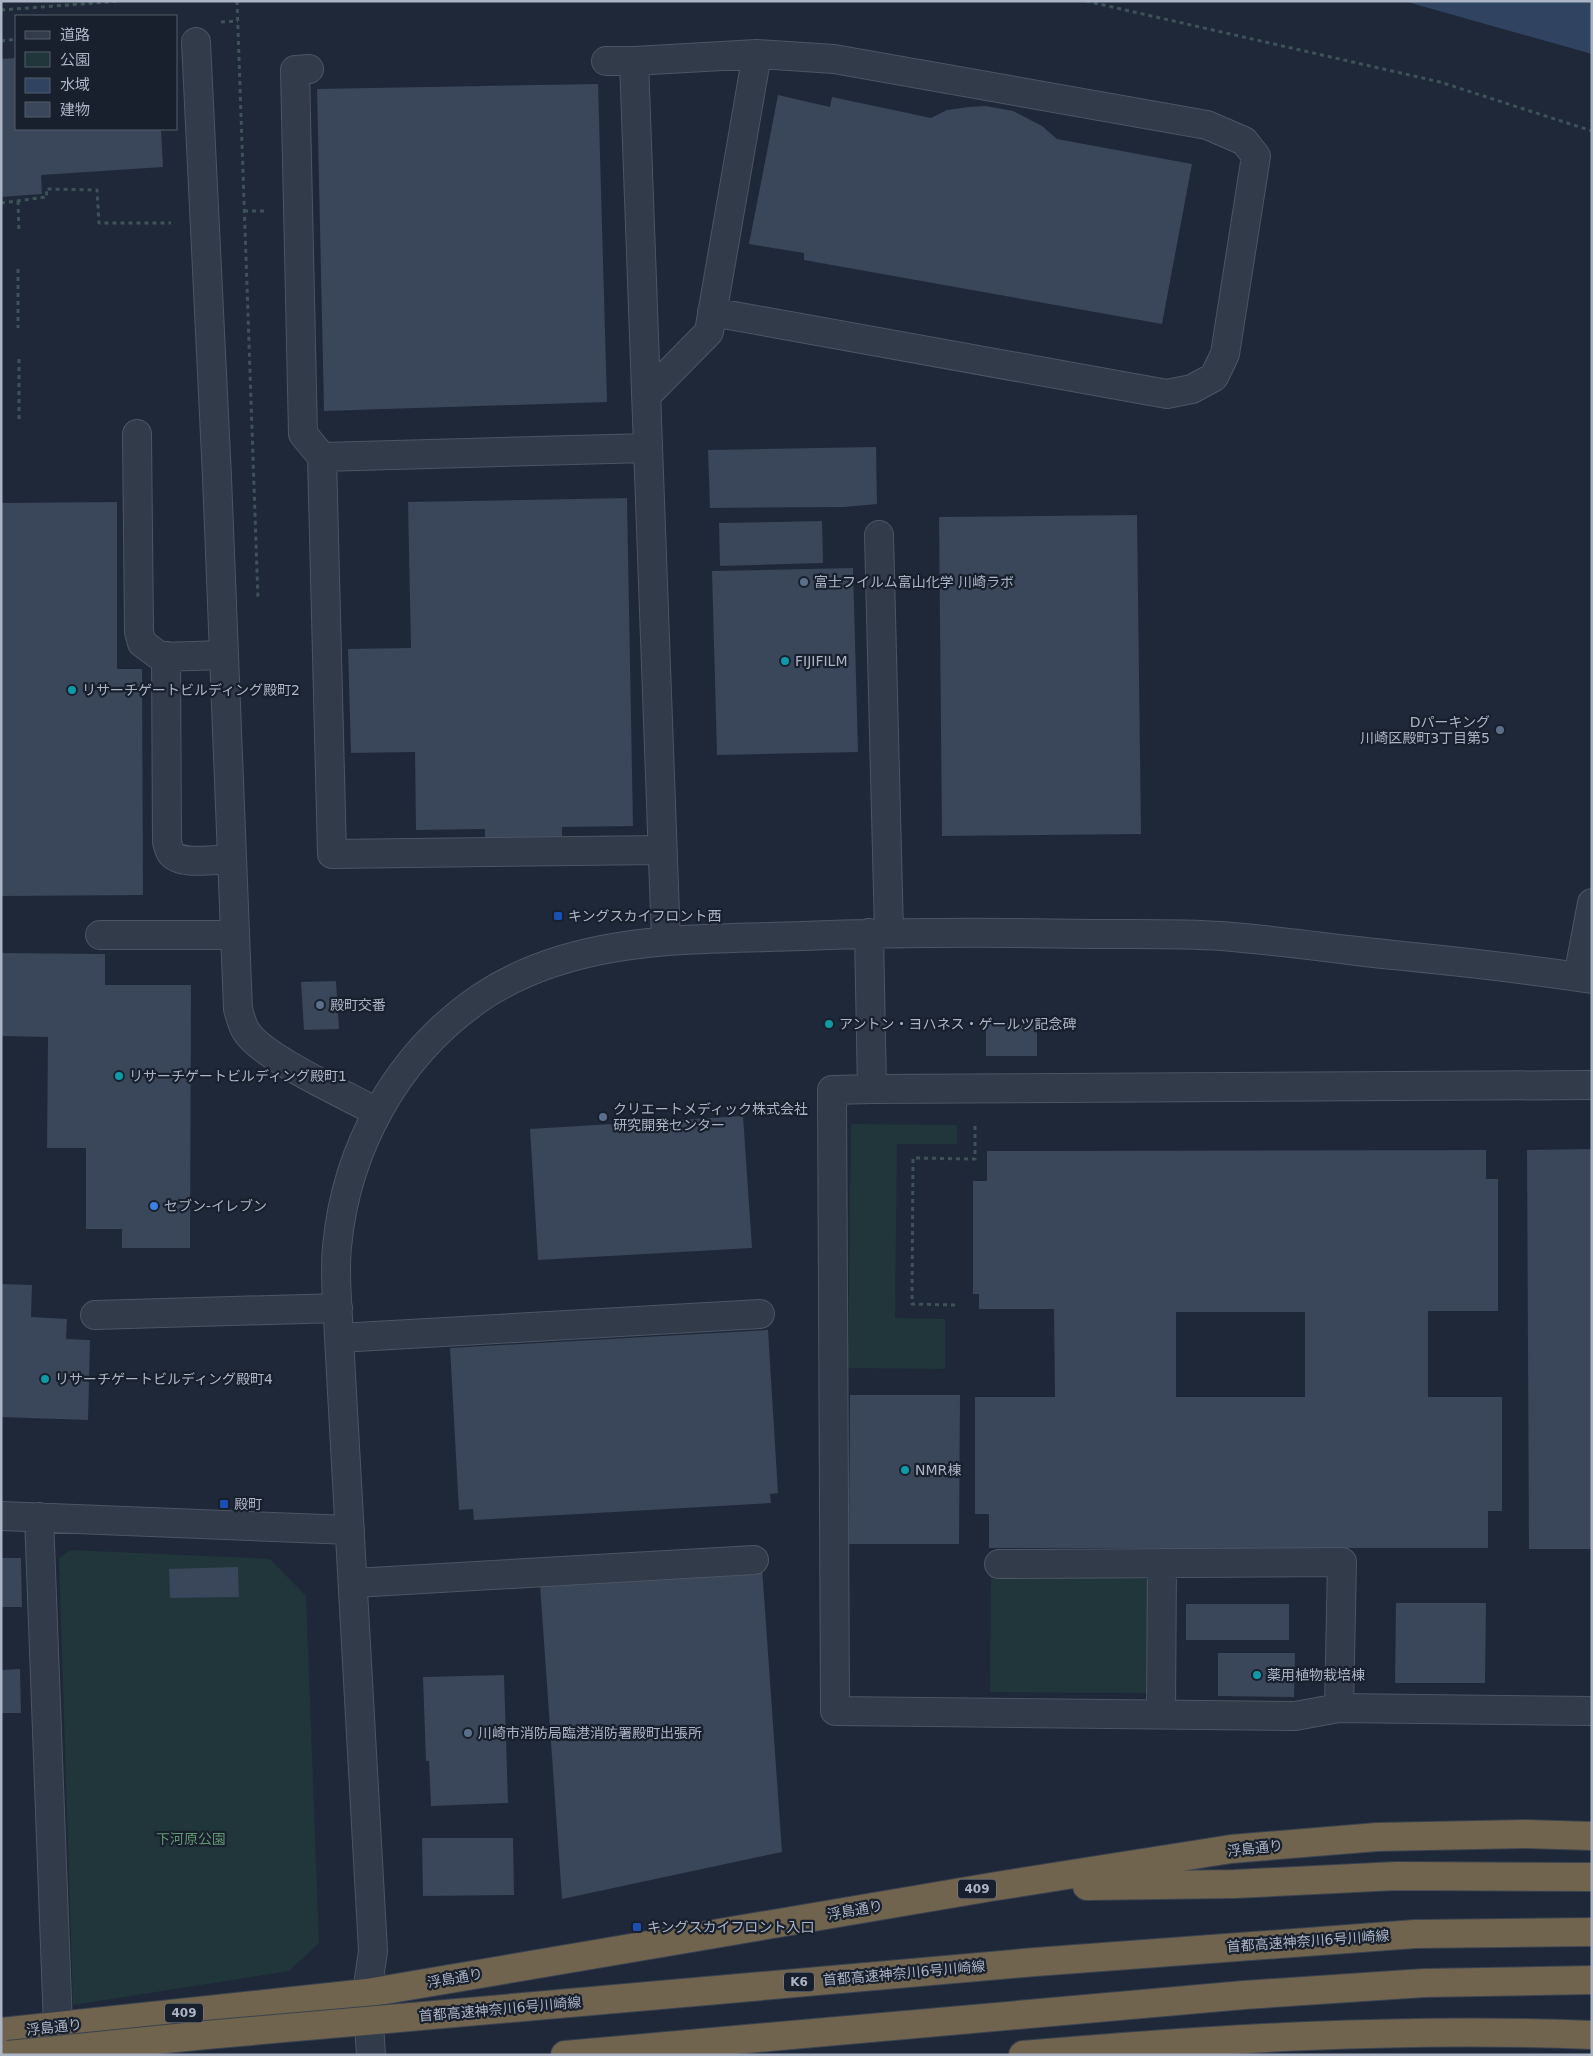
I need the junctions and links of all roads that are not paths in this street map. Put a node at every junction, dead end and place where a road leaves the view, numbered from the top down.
1 (196, 42) dead end
2 (757, 54) junction
3 (634, 60) junction
4 (606, 61) dead end
5 (310, 69) dead end
6 (712, 312) junction
7 (646, 396) junction
8 (137, 434) dead end
9 (648, 448) junction
10 (322, 457) junction
11 (879, 535) dead end
12 (224, 655) junction
13 (166, 656) junction
14 (662, 850) junction
15 (232, 858) junction
16 (1592, 903) edge
17 (879, 932) junction
18 (100, 935) dead end
19 (235, 935) junction
20 (666, 942) junction
21 (1585, 978) edge
22 (1592, 1085) edge
23 (872, 1088) junction
24 (377, 1112) junction
25 (338, 1308) junction
26 (760, 1314) dead end
27 (94, 1315) dead end
28 (339, 1338) junction
29 (1, 1516) edge
30 (39, 1517) junction
31 (350, 1530) junction
32 (754, 1560) dead end
33 (1162, 1563) junction
34 (999, 1564) dead end
35 (354, 1583) junction
36 (1339, 1708) junction
37 (1592, 1711) edge
38 (1161, 1714) junction
39 (1592, 1836) edge
40 (1592, 1876) edge
41 (991, 1887) junction
42 (1592, 1932) edge
43 (1592, 1980) edge
44 (367, 1993) junction
45 (58, 2026) junction
46 (1, 2032) edge
47 (1592, 2035) edge
48 (1117, 2051) edge
49 (8, 2055) edge
50 (371, 2055) edge
51 (566, 2055) edge
52 (1023, 2055) edge

1 - 12 street
2 - 3 street
2 - 6 street
2 - 6 street
3 - 4 street
3 - 7 street
5 - 10 street
6 - 7 street
7 - 9 street
8 - 13 street
9 - 10 street
9 - 14 street
10 - 14 street
11 - 17 street
12 - 13 street
12 - 15 street
13 - 15 street
14 - 20 street
15 - 19 street
16 - 21 street
17 - 20 street
17 - 21 street
17 - 23 street
18 - 19 street
19 - 24 street
20 - 24 street
22 - 23 street
23 - 38 street
24 - 25 street
25 - 27 street
25 - 28 street
26 - 28 street
28 - 31 street
29 - 30 street
30 - 31 street
30 - 45 street
31 - 35 street
32 - 35 street
33 - 34 street
33 - 36 street
33 - 38 street
35 - 44 street
36 - 37 street
36 - 38 street
39 - 41 highway, 浮島通り / 409
40 - 41 highway
41 - 44 highway, 浮島通り / 409
42 - 49 highway, 首都高速神奈川6号川崎線 / K6, bridge
43 - 51 highway
44 - 45 highway, 浮島通り / 409
44 - 50 street
45 - 46 highway, 浮島通り / 409
47 - 48 highway
48 - 52 highway

